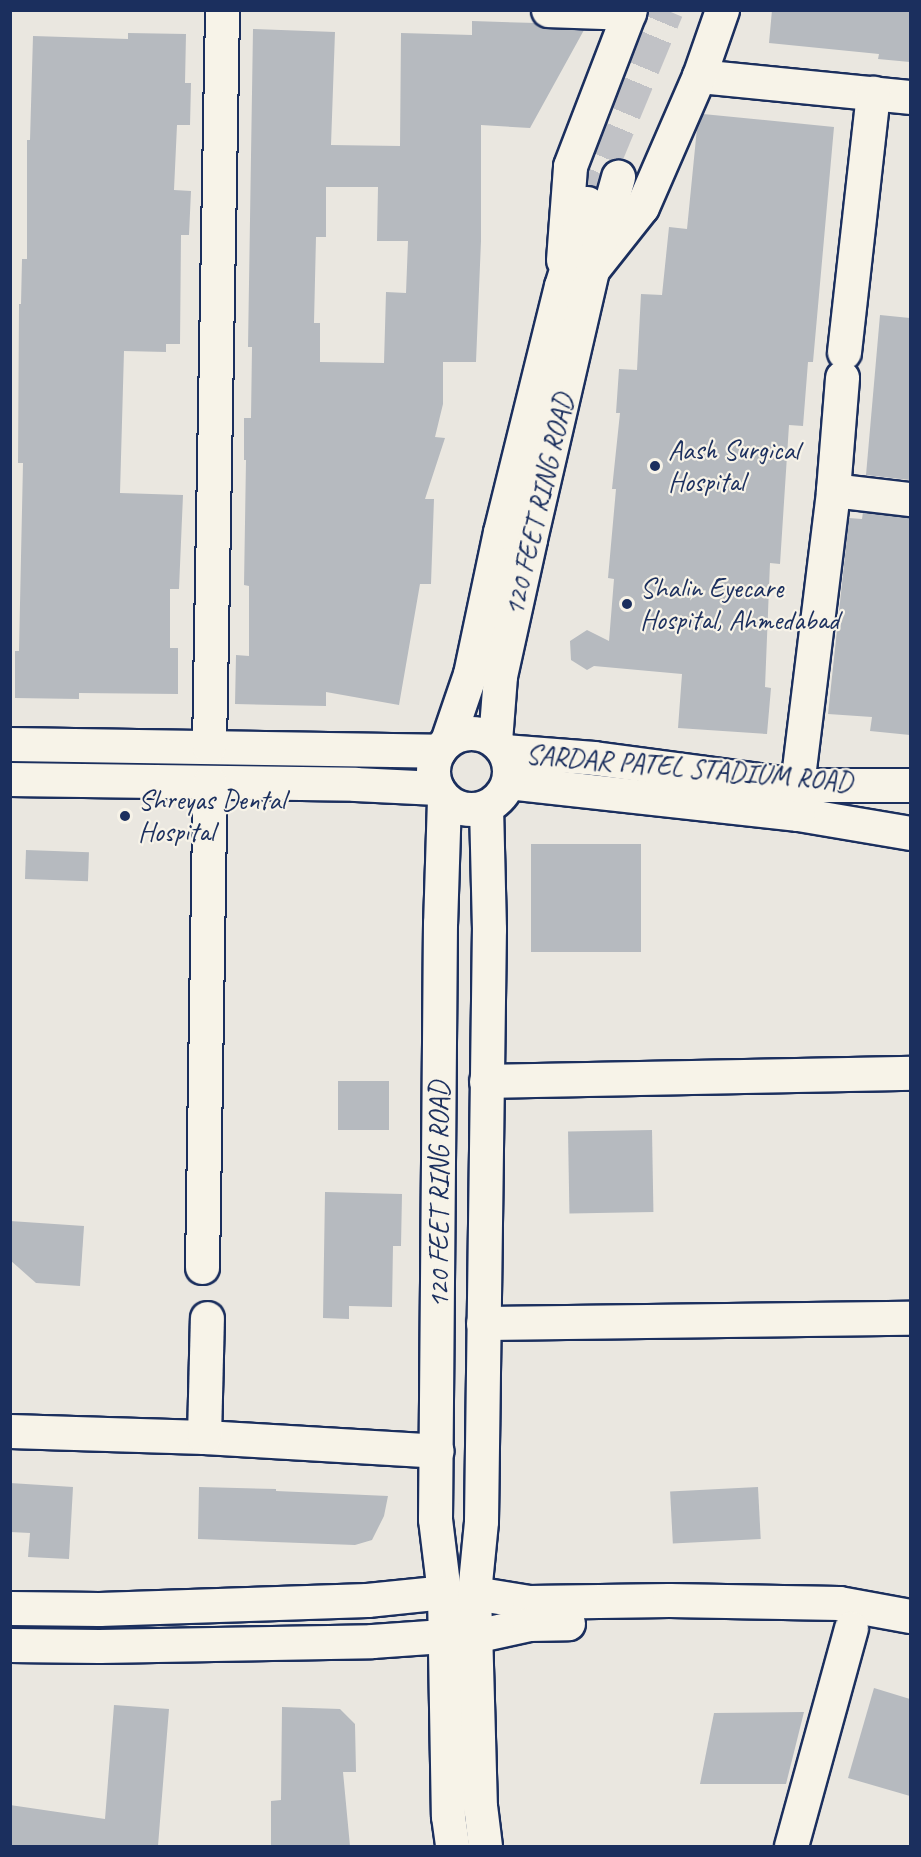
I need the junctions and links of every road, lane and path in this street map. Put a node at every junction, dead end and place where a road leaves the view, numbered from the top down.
1 (222, 10) edge
2 (548, 10) edge
3 (722, 10) edge
4 (630, 12) edge
5 (699, 76) junction
6 (873, 93) junction
7 (910, 97) edge
8 (618, 177) dead end
9 (587, 203) tunnel mouth
10 (592, 270) junction
11 (561, 286) junction
12 (833, 490) junction
13 (910, 499) edge
14 (10, 744) edge
15 (443, 746) junction
16 (209, 747) junction
17 (502, 758) junction
18 (10, 779) edge
19 (210, 782) junction
20 (910, 785) edge
21 (441, 793) junction
22 (798, 799) junction
23 (486, 807) junction
24 (910, 833) edge
25 (910, 1073) edge
26 (486, 1082) junction
27 (202, 1267) dead end
28 (207, 1318) dead end
29 (910, 1318) edge
30 (483, 1323) junction
31 (10, 1431) edge
32 (204, 1437) junction
33 (436, 1451) junction
34 (459, 1592) junction
35 (10, 1608) edge
36 (910, 1616) edge
37 (851, 1628) junction
38 (459, 1636) junction
39 (910, 1638) edge
40 (10, 1645) edge
41 (452, 1846) edge
42 (485, 1846) edge
43 (791, 1846) edge

1 - 16 street
2 - 4 street
3 - 5 street
4 - 11 street
5 - 6 street
5 - 10 street
6 - 7 street
6 - 12 street
8 - 10 street, 120 FEET RING ROAD
9 - 11 street
10 - 17 street, 120 FEET RING ROAD
11 - 15 street, 120 FEET RING ROAD
12 - 13 street
12 - 22 street
14 - 16 street
15 - 16 street
15 - 17 street
15 - 21 street
17 - 22 street, SARDAR PATEL STADIUM ROAD
17 - 23 street
18 - 19 street
19 - 21 street
19 - 27 street
20 - 22 street, SARDAR PATEL STADIUM ROAD
21 - 23 street
21 - 33 street, 120 FEET RING ROAD
22 - 24 street, SARDAR PATEL STADIUM ROAD
23 - 26 street, 120 FEET RING ROAD
25 - 26 street
26 - 30 street, 120 FEET RING ROAD
28 - 32 street
29 - 30 street
30 - 34 street, 120 FEET RING ROAD
31 - 32 street
32 - 33 street
33 - 34 street, 120 FEET RING ROAD
34 - 35 street
34 - 36 street
34 - 38 street
37 - 38 street
37 - 39 street
37 - 43 street
38 - 40 street
38 - 41 street
38 - 42 street

